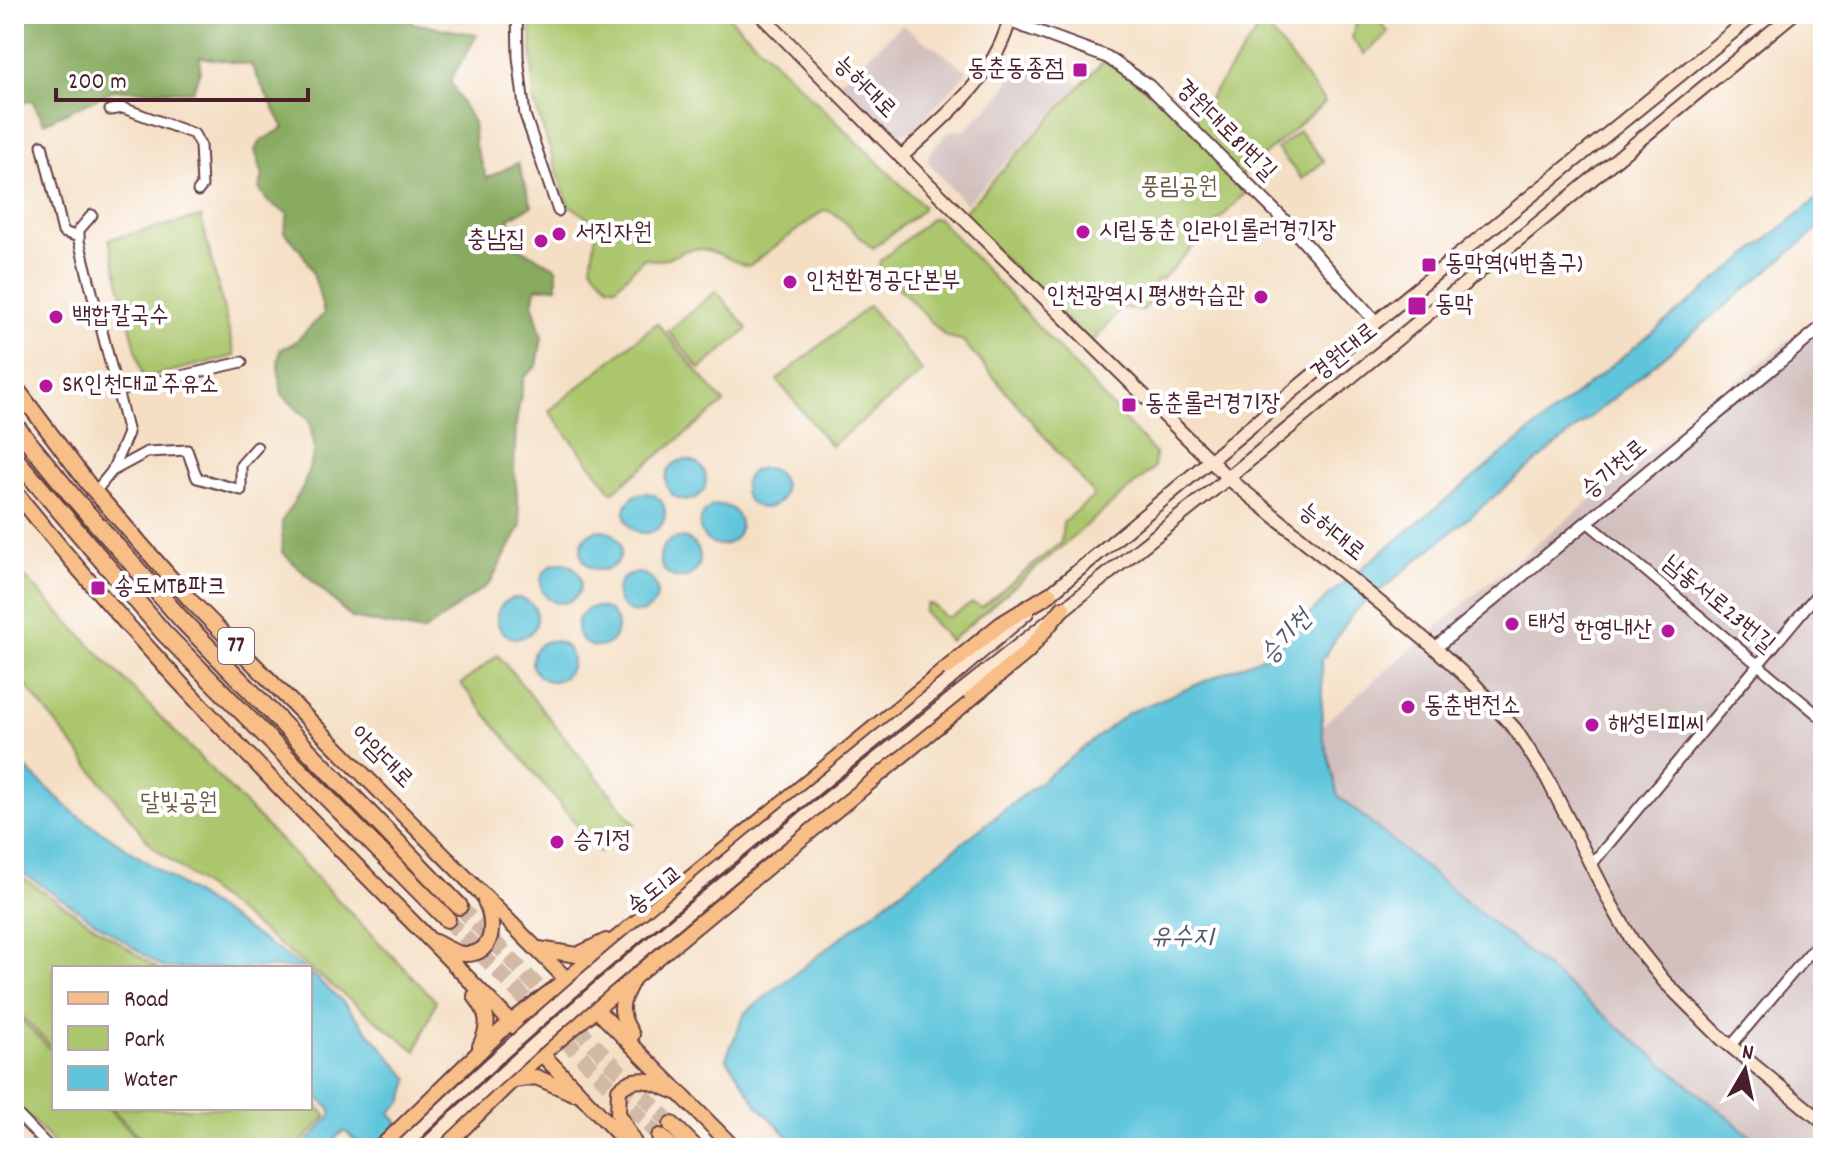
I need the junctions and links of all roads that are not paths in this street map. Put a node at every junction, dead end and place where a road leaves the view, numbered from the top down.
1 (517, 14) edge
2 (760, 14) edge
3 (1793, 14) edge
4 (1749, 16) edge
5 (1010, 18) edge
6 (1763, 38) junction
7 (110, 110) dead end
8 (42, 145) dead end
9 (901, 157) junction
10 (198, 191) dead end
11 (558, 211) dead end
12 (92, 215) dead end
13 (79, 237) junction
14 (1376, 322) junction
15 (1823, 326) edge
16 (242, 362) dead end
17 (14, 385) edge
18 (117, 391) junction
19 (1292, 391) junction
20 (1309, 411) junction
21 (14, 424) edge
22 (257, 447) dead end
23 (14, 457) edge
24 (1210, 460) junction
25 (112, 471) junction
26 (1228, 478) junction
27 (14, 490) edge
28 (95, 492) junction
29 (1587, 522) junction
30 (1823, 587) edge
31 (1050, 594) junction
32 (1063, 608) junction
33 (1435, 648) junction
34 (1759, 665) junction
35 (949, 680) joint
36 (960, 692) joint
37 (1823, 719) edge
38 (1591, 865) junction
39 (478, 889) junction
40 (459, 906) tunnel mouth
41 (447, 919) tunnel mouth
42 (618, 937) junction
43 (1823, 937) edge
44 (427, 939) junction
45 (537, 948) junction
46 (448, 960) junction
47 (635, 976) junction
48 (567, 979) junction
49 (597, 1008) junction
50 (512, 1022) junction
51 (1731, 1046) junction
52 (540, 1055) junction
53 (647, 1059) junction
54 (466, 1066) junction
55 (513, 1080) junction
56 (681, 1094) junction
57 (585, 1099) junction
58 (14, 1111) edge
59 (1823, 1122) edge
60 (668, 1137) tunnel mouth
61 (50, 1148) edge
62 (380, 1148) edge
63 (401, 1148) edge
64 (423, 1148) edge
65 (443, 1148) edge
66 (633, 1148) edge
67 (695, 1148) edge
68 (734, 1148) edge

1 - 11 street
2 - 9 main road, 능허대로
3 - 6 main road, 경원대로
4 - 6 main road
4 - 14 main road, 경원대로
5 - 9 main road
5 - 14 street, 경원대로81번길
6 - 20 main road, 경원대로
7 - 10 street
8 - 13 street
9 - 24 main road, 능허대로
12 - 13 street
13 - 18 street
14 - 19 main road, 경원대로
15 - 29 street, 승기천로
16 - 18 street
17 - 28 main road, 아암대로 / 77
18 - 25 street
19 - 20 main road
19 - 24 main road, 경원대로
20 - 26 main road, 경원대로
21 - 40 highway, 아암대로
22 - 25 street
23 - 41 highway
24 - 26 main road, 능허대로
24 - 31 main road, 경원대로
25 - 28 street
26 - 32 main road, 경원대로
26 - 33 main road, 능허대로
27 - 44 main road
28 - 39 main road, 아암대로 / 77
29 - 33 street, 승기천로
29 - 34 street, 남동서로23번길
30 - 34 street
31 - 35 main road, 경원대로
31 - 42 main road
32 - 36 main road, 경원대로
32 - 47 main road
33 - 38 main road, 능허대로
34 - 37 street, 남동서로23번길
34 - 38 street
35 - 63 main road, 송도1교, bridge
36 - 64 main road, 송도1교, bridge
38 - 51 main road, 능허대로
39 - 44 main road
39 - 45 main road, 아암대로 / 77
42 - 45 main road
42 - 48 main road
43 - 51 street
44 - 46 main road
45 - 48 main road, 아암대로 / 77
46 - 50 main road
46 - 54 main road
47 - 49 main road
47 - 53 main road
48 - 49 main road, 아암대로 / 77
48 - 50 main road
49 - 52 main road
49 - 53 main road, 아암대로 / 77
50 - 52 main road
50 - 54 main road
51 - 59 main road, 능허대로
52 - 55 main road
52 - 57 main road
53 - 56 main road, 아암대로 / 77
54 - 62 main road
55 - 57 main road
55 - 65 main road
56 - 66 main road
56 - 68 main road, 아암대로 / 77
57 - 66 main road
58 - 61 street
60 - 67 highway

